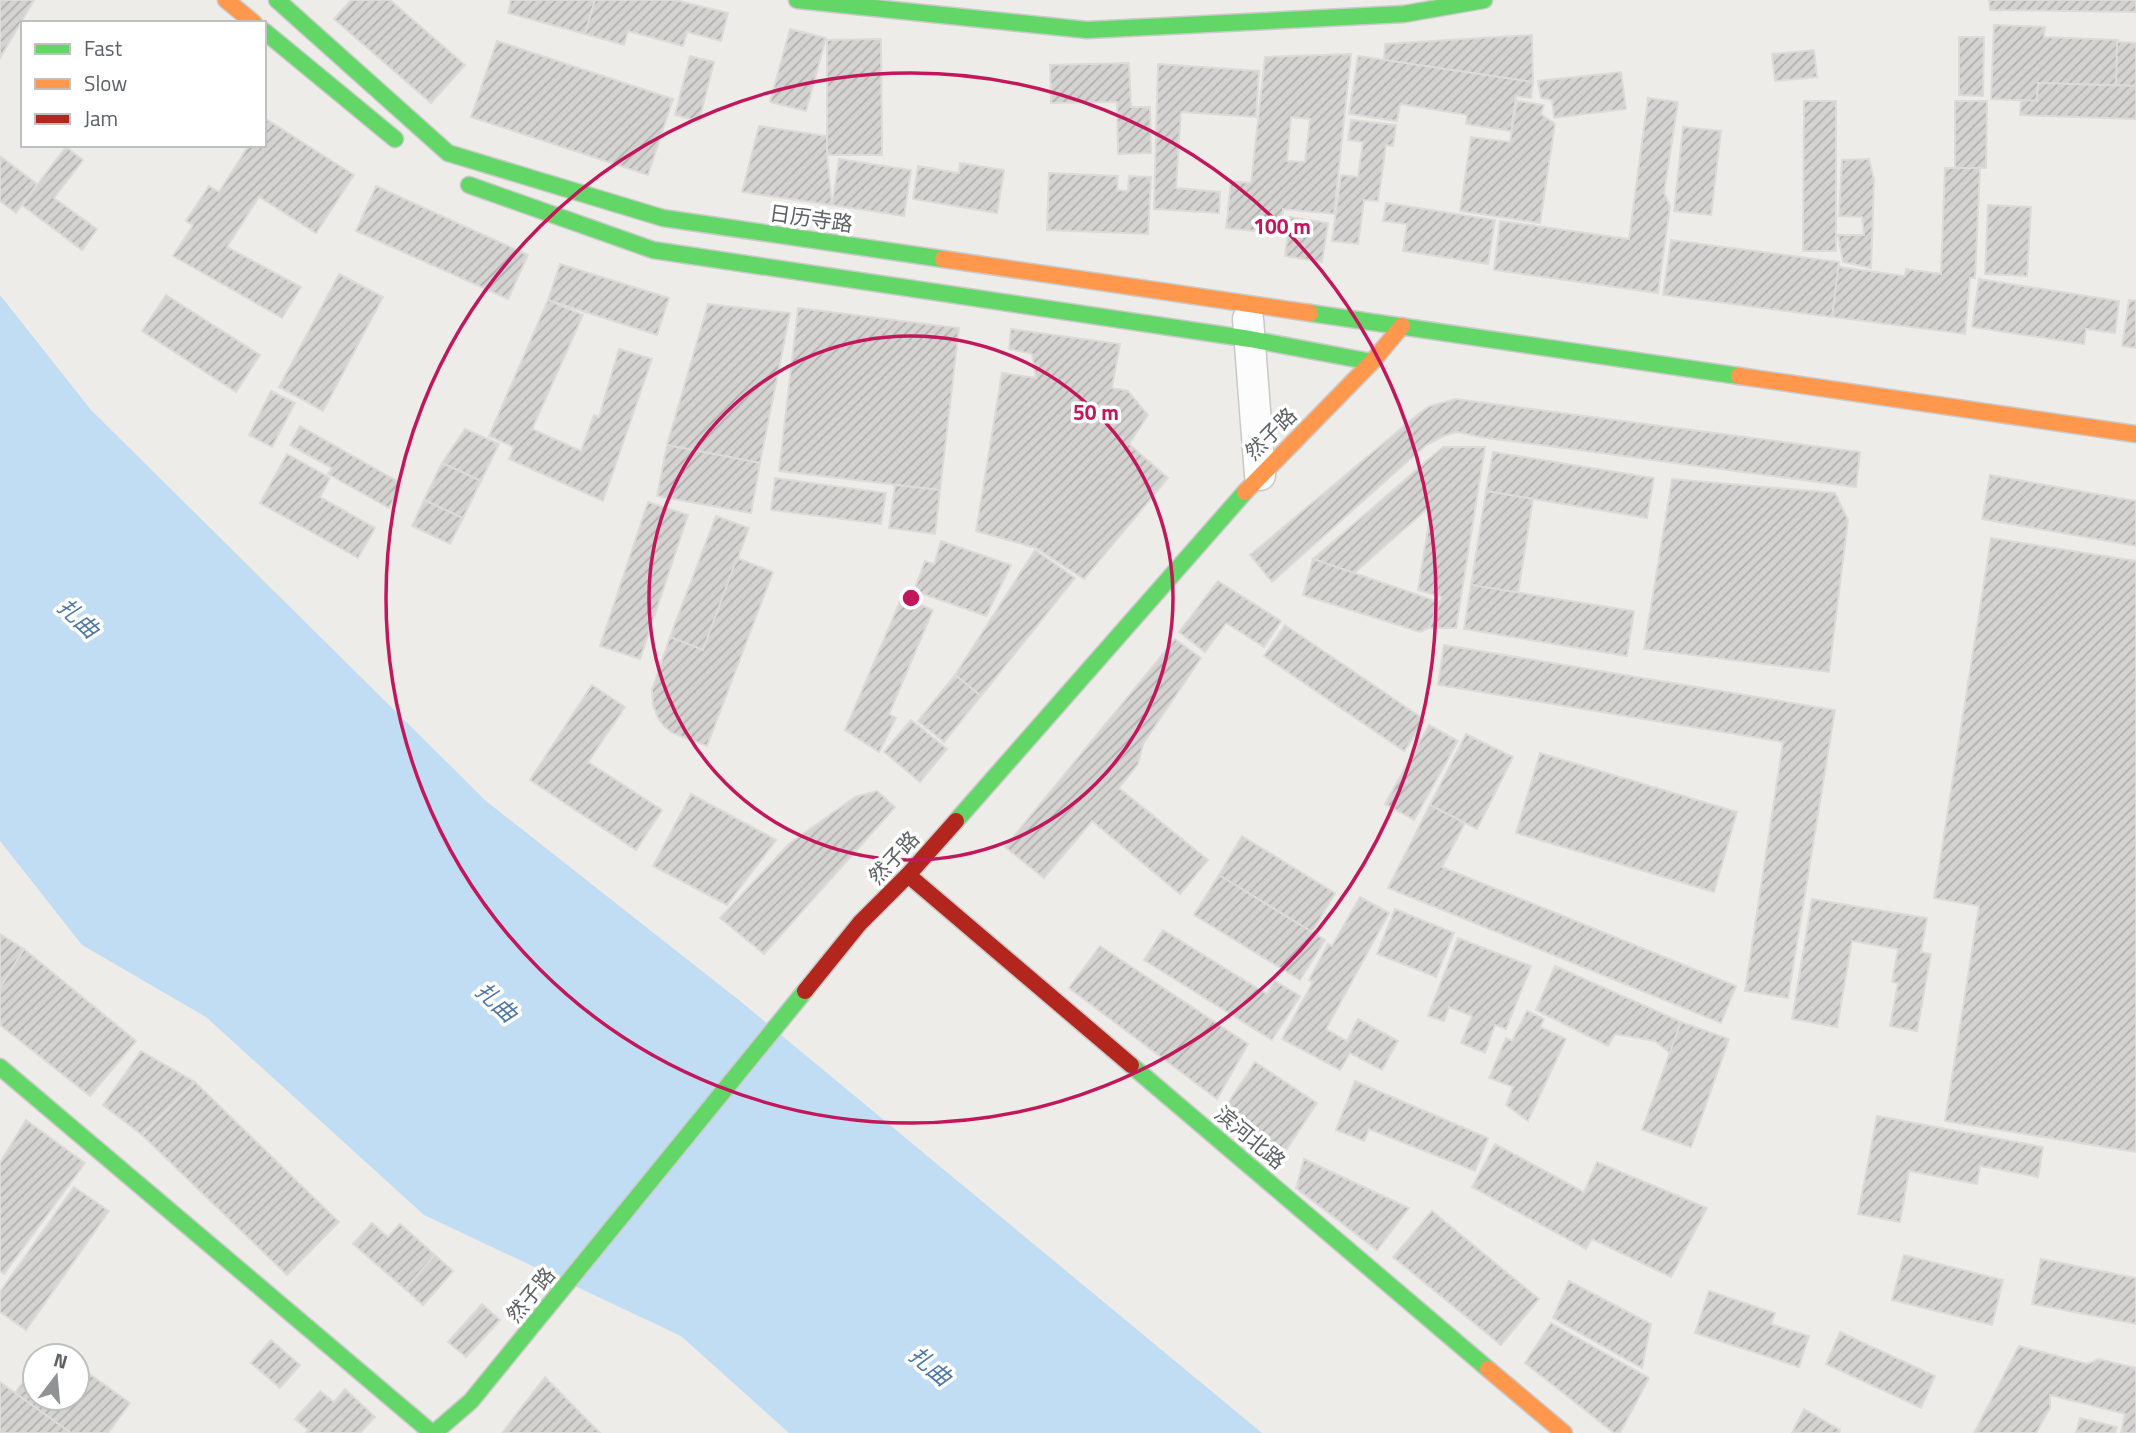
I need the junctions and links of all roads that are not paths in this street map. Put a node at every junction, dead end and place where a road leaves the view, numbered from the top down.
1 (226, 0) edge
2 (277, 0) edge
3 (797, 0) edge
4 (1484, 0) edge
5 (252, 21) edge
6 (266, 33) edge
7 (407, 149) dead end
8 (450, 178) dead end
9 (1248, 305) junction
10 (1402, 326) junction
11 (1250, 339) junction
12 (1372, 362) junction
13 (2136, 434) edge
14 (1260, 475) junction
15 (908, 874) junction
16 (0, 1066) edge
17 (433, 1433) edge
18 (1564, 1433) edge

1 - 5 main road
2 - 9 main road, 日历寺路
3 - 4 main road
6 - 7 main road
8 - 11 main road
9 - 10 main road, 日历寺路
9 - 11 street
10 - 12 main road, 然子路
10 - 13 main road, 日历寺路
11 - 12 main road
11 - 14 street
12 - 14 main road, 然子路
14 - 15 main road, 然子路
15 - 17 main road, 然子路
15 - 18 main road, 滨河北路
16 - 17 main road

